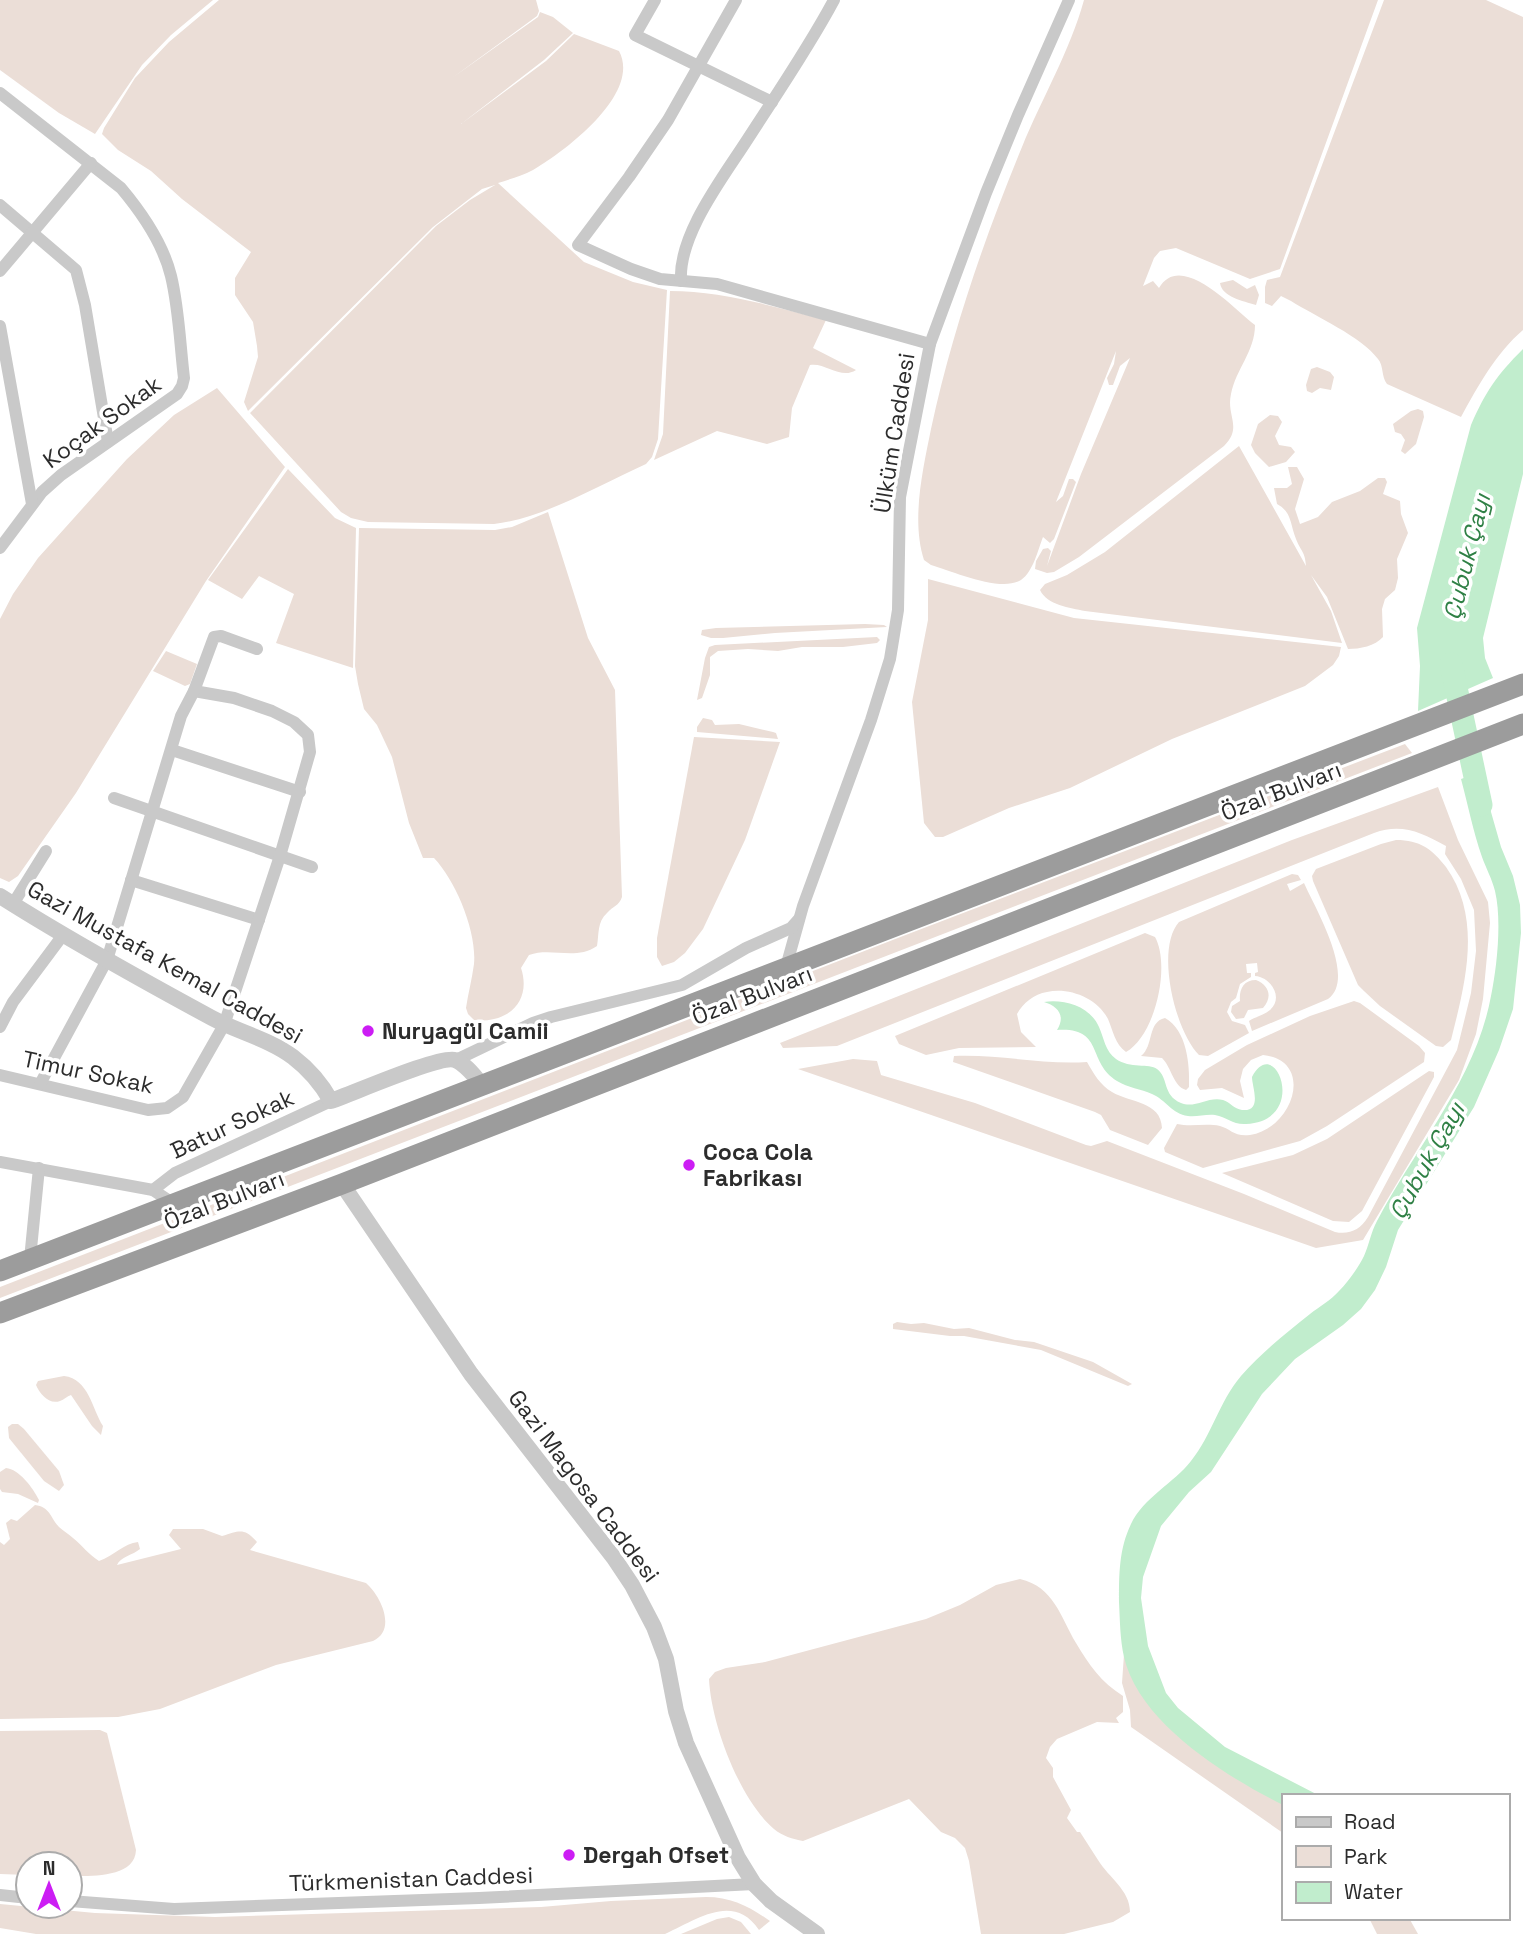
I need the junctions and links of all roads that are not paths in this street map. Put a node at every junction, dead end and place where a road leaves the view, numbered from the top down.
1 (655, 0) edge
2 (736, 0) edge
3 (834, 0) edge
4 (1069, 0) edge
5 (699, 65) junction
6 (0, 93) edge
7 (772, 102) junction
8 (91, 163) junction
9 (0, 205) edge
10 (33, 233) junction
11 (0, 271) edge
12 (681, 281) junction
13 (0, 326) edge
14 (930, 344) junction
15 (108, 442) junction
16 (32, 504) junction
17 (0, 548) edge
18 (257, 649) dead end
19 (1523, 684) edge
20 (194, 691) junction
21 (1517, 726) edge
22 (172, 750) junction
23 (300, 792) junction
24 (114, 798) dead end
25 (153, 812) junction
26 (46, 851) dead end
27 (280, 856) junction
28 (312, 867) dead end
29 (131, 880) junction
30 (7, 900) edge
31 (799, 919) junction
32 (259, 920) junction
33 (63, 935) junction
34 (107, 960) junction
35 (786, 967) junction
36 (224, 1025) junction
37 (0, 1027) edge
38 (456, 1060) junction
39 (0, 1075) edge
40 (40, 1084) junction
41 (482, 1086) junction
42 (331, 1101) junction
43 (0, 1162) edge
44 (39, 1168) junction
45 (342, 1184) junction
46 (153, 1190) junction
47 (174, 1204) junction
48 (30, 1259) junction
49 (0, 1271) edge
50 (0, 1313) edge
51 (754, 1884) junction
52 (84, 1902) edge
53 (817, 1934) edge

1 - 5 street
2 - 5 street
3 - 7 street
4 - 14 street, Ülküm Caddesi
5 - 7 street
5 - 12 street
6 - 8 street, Koçak Sokak
7 - 12 street
8 - 10 street
8 - 15 street, Koçak Sokak
9 - 10 street
10 - 11 street
10 - 15 street
12 - 14 street
13 - 16 street
14 - 31 street, Ülküm Caddesi
15 - 16 street, Koçak Sokak
16 - 17 street, Koçak Sokak
18 - 20 street
19 - 35 highway, Özal Bulvarı
20 - 22 street
20 - 23 street
21 - 45 highway, Özal Bulvarı
22 - 23 street
22 - 25 street
23 - 27 street
24 - 25 street
25 - 27 street
25 - 29 street
26 - 30 street
27 - 28 street
27 - 32 street
29 - 32 street
29 - 34 street
30 - 33 street, Gazi Mustafa Kemal Caddesi
31 - 35 street, Ülküm Caddesi
31 - 38 street
32 - 36 street
33 - 34 street, Gazi Mustafa Kemal Caddesi
33 - 37 street
34 - 36 street, Gazi Mustafa Kemal Caddesi
34 - 40 street
35 - 41 highway, Özal Bulvarı
36 - 40 street, Timur Sokak
36 - 42 street, Gazi Mustafa Kemal Caddesi
38 - 41 street
38 - 42 street
39 - 40 street, Timur Sokak
41 - 47 highway, Özal Bulvarı
42 - 46 street, Batur Sokak
43 - 44 street
44 - 46 street
44 - 48 street
45 - 50 highway, Özal Bulvarı
45 - 51 street, Gazi Magosa Caddesi
46 - 47 street
47 - 48 highway, Özal Bulvarı
48 - 49 highway, Özal Bulvarı
51 - 52 street, Türkmenistan Caddesi
51 - 53 street, Gazi Magosa Caddesi

